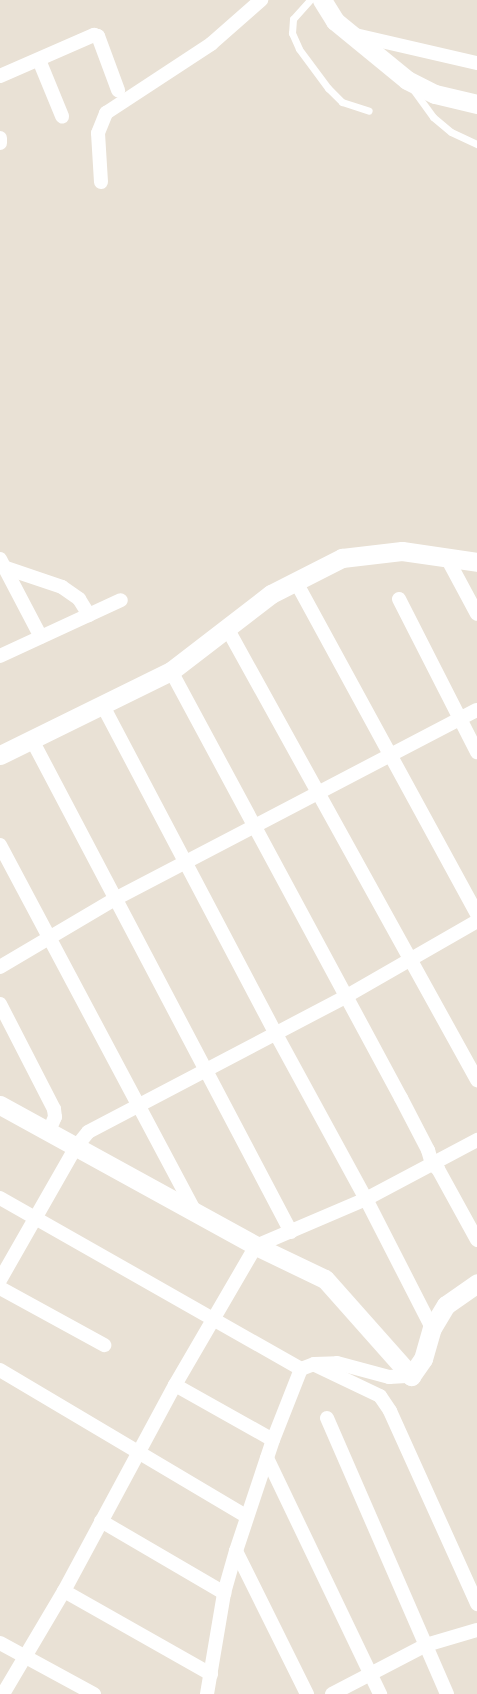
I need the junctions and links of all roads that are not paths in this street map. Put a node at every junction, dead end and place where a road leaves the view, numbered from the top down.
1 (261, 0) edge
2 (310, 0) edge
3 (322, 0) edge
4 (351, 34) junction
5 (39, 60) junction
6 (477, 63) edge
7 (0, 76) edge
8 (407, 80) junction
9 (118, 90) dead end
10 (477, 104) edge
11 (370, 111) dead end
12 (62, 116) dead end
13 (0, 138) edge
14 (0, 143) edge
15 (477, 144) edge
16 (101, 182) dead end
17 (448, 560) junction
18 (477, 562) edge
19 (3, 564) edge
20 (296, 582) junction
21 (399, 599) dead end
22 (121, 600) dead end
23 (477, 614) edge
24 (89, 615) junction
25 (227, 628) junction
26 (41, 637) junction
27 (0, 656) edge
28 (171, 671) junction
29 (103, 706) junction
30 (477, 710) edge
31 (459, 720) junction
32 (32, 740) junction
33 (477, 752) edge
34 (0, 755) edge
35 (390, 755) junction
36 (321, 793) junction
37 (254, 827) junction
38 (0, 845) edge
39 (186, 862) junction
40 (115, 899) junction
41 (477, 914) edge
42 (477, 921) edge
43 (49, 940) junction
44 (410, 959) junction
45 (0, 967) edge
46 (345, 997) junction
47 (0, 1004) edge
48 (276, 1034) junction
49 (205, 1071) junction
50 (477, 1080) edge
51 (0, 1094) edge
52 (0, 1105) edge
53 (139, 1105) junction
54 (50, 1129) junction
55 (477, 1140) edge
56 (76, 1147) junction
57 (432, 1164) junction
58 (0, 1198) edge
59 (366, 1199) junction
60 (195, 1212) junction
61 (35, 1218) junction
62 (291, 1232) junction
63 (477, 1240) edge
64 (256, 1246) junction
65 (0, 1280) edge
66 (477, 1283) edge
67 (0, 1288) edge
68 (213, 1321) junction
69 (432, 1328) junction
70 (104, 1345) dead end
71 (308, 1367) junction
72 (0, 1370) edge
73 (411, 1376) junction
74 (175, 1385) junction
75 (327, 1418) dead end
76 (273, 1440) junction
77 (138, 1454) junction
78 (267, 1458) junction
79 (246, 1516) junction
80 (101, 1521) junction
81 (236, 1551) junction
82 (64, 1591) junction
83 (224, 1592) junction
84 (477, 1604) edge
85 (477, 1630) edge
86 (0, 1643) edge
87 (426, 1645) junction
88 (25, 1657) junction
89 (210, 1674) junction
90 (371, 1674) junction
91 (3, 1694) edge
92 (94, 1694) edge
93 (207, 1694) edge
94 (307, 1694) edge
95 (332, 1694) edge
96 (380, 1694) edge
97 (447, 1694) edge

1 - 16 street
2 - 11 lane
3 - 4 main road
4 - 6 street
4 - 8 main road
5 - 7 street
5 - 9 street
5 - 12 street
8 - 10 main road
8 - 15 lane
13 - 14 street
17 - 18 main road
17 - 20 main road
17 - 23 street
19 - 24 street
19 - 26 street
20 - 25 main road
20 - 35 street
21 - 31 street
22 - 24 street
24 - 26 street
25 - 28 main road
25 - 36 street
26 - 27 street
28 - 29 main road
28 - 37 street
29 - 32 main road
29 - 39 street
30 - 31 street
31 - 33 street
31 - 35 street
32 - 34 main road
32 - 40 street
35 - 36 street
35 - 41 street
36 - 37 street
36 - 44 street
37 - 39 street
37 - 46 street
38 - 43 street
39 - 40 street
39 - 48 street
40 - 43 street
40 - 49 street
42 - 44 street
43 - 45 street
43 - 53 street
44 - 46 street
44 - 50 street
46 - 48 street
46 - 57 street
47 - 54 street
48 - 49 street
48 - 59 street
49 - 53 street
49 - 62 street
51 - 54 main road
52 - 54 main road
53 - 56 street
53 - 60 street
54 - 56 main road
55 - 57 street
56 - 60 main road
56 - 61 street
57 - 59 street
57 - 63 street
58 - 61 street
59 - 62 street
59 - 69 street
60 - 64 main road
61 - 65 street
61 - 68 street
62 - 64 street
64 - 68 street
64 - 73 main road
66 - 69 main road
67 - 70 street
68 - 71 street
68 - 74 street
69 - 73 main road
71 - 73 street
71 - 76 street
71 - 84 street
72 - 77 street
74 - 76 street
74 - 77 street
75 - 87 street
76 - 78 street
77 - 79 street
77 - 80 street
78 - 79 street
78 - 90 street
79 - 81 street
80 - 82 street
80 - 83 street
81 - 83 street
81 - 94 street
82 - 88 street
82 - 89 street
83 - 89 street
85 - 87 street
86 - 88 street
87 - 90 street
87 - 97 street
88 - 91 street
88 - 92 street
89 - 93 street
90 - 95 street
90 - 96 street

